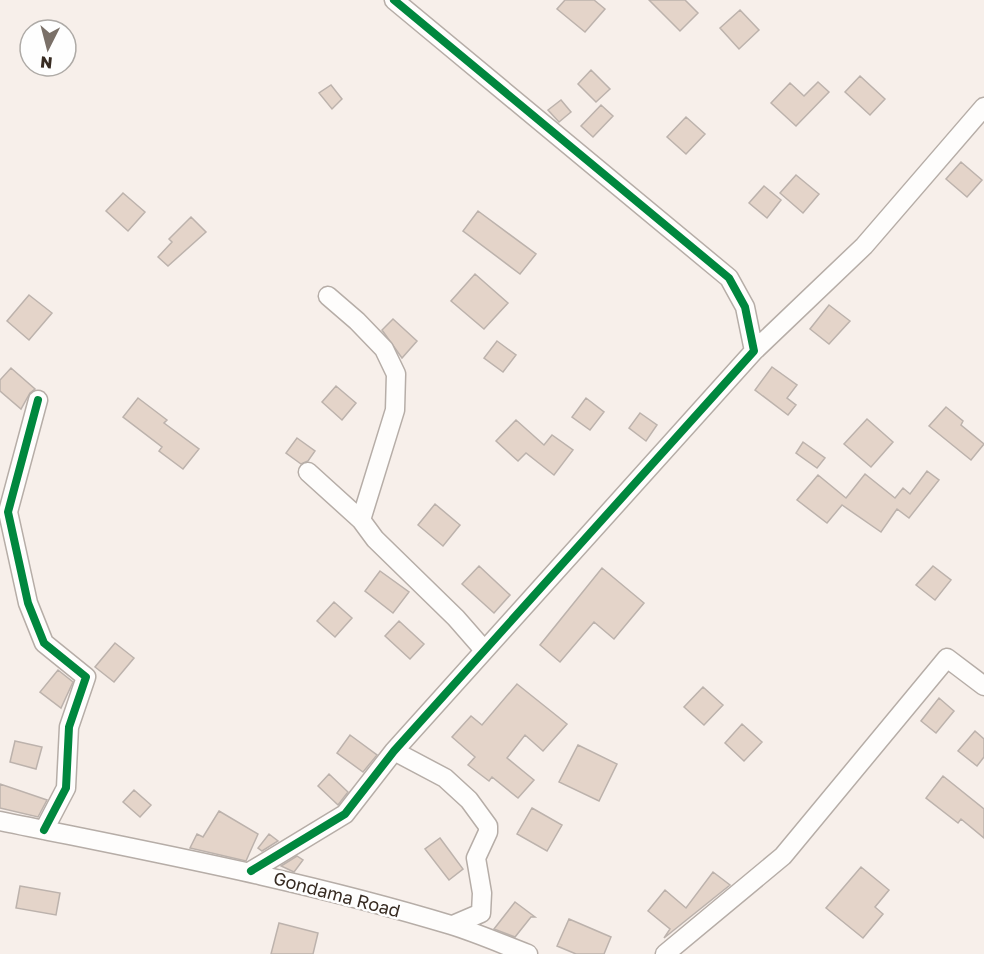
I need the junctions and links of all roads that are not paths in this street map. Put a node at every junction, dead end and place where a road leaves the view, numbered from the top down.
1 (394, 0) edge
2 (984, 107) edge
3 (328, 296) dead end
4 (754, 351) junction
5 (38, 400) dead end
6 (309, 472) dead end
7 (361, 520) junction
8 (484, 650) junction
9 (984, 686) edge
10 (394, 751) junction
11 (0, 821) edge
12 (44, 830) junction
13 (251, 871) junction
14 (453, 925) junction
15 (528, 954) edge
16 (665, 954) edge

1 - 4 street
2 - 4 street
3 - 7 street
4 - 8 street
5 - 12 street
6 - 7 street
7 - 8 street
8 - 10 street
9 - 16 street
10 - 13 street
10 - 14 street
11 - 12 street, Gondama Road
12 - 13 street, Gondama Road
13 - 14 street, Gondama Road
14 - 15 street, Gondama Road

